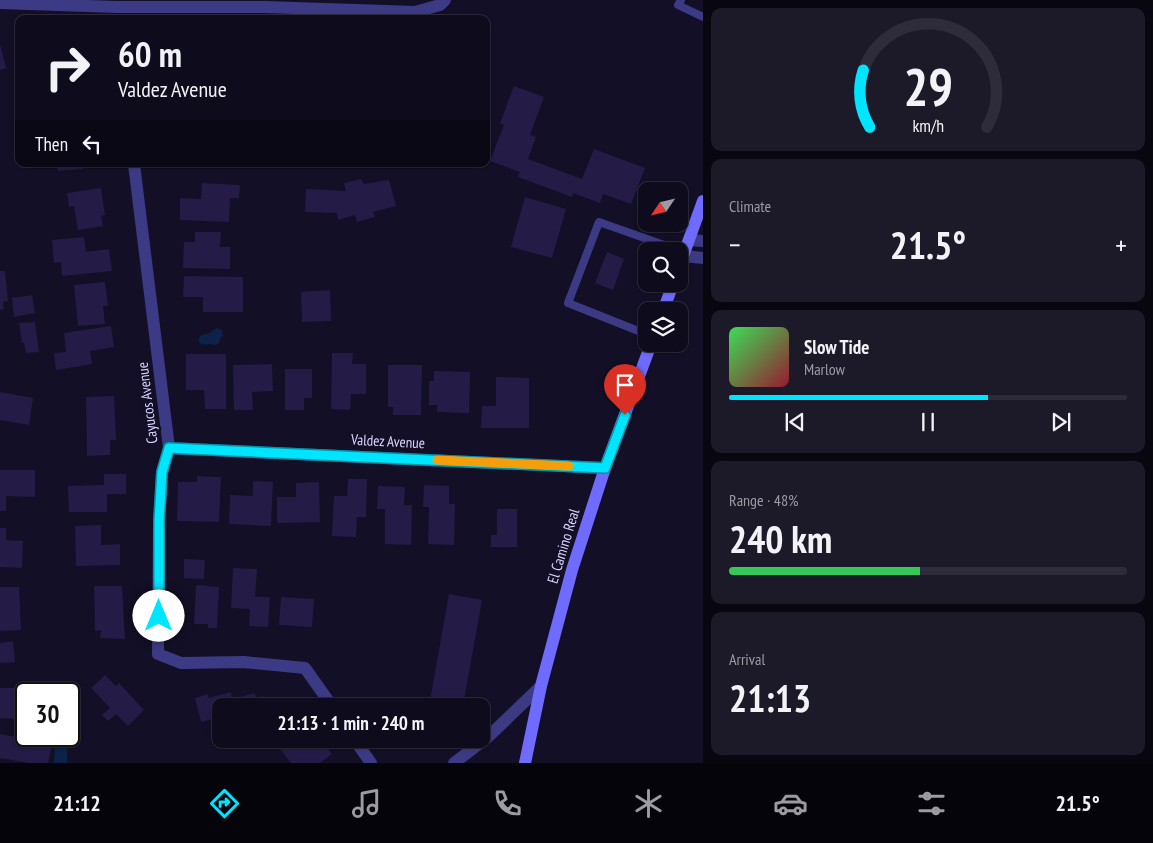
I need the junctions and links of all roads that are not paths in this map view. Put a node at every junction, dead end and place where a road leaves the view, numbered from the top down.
1 (444, 0) edge
2 (680, 0) edge
3 (0, 3) edge
4 (116, 8) edge
5 (703, 17) edge
6 (134, 167) edge
7 (703, 201) edge
8 (703, 241) edge
9 (652, 242) edge
10 (688, 243) edge
11 (688, 251) edge
12 (688, 255) edge
13 (703, 258) edge
14 (638, 331) edge
15 (648, 352) edge
16 (169, 448) junction
17 (605, 468) junction
18 (541, 686) junction
19 (326, 698) edge
20 (360, 748) edge
21 (371, 763) edge
22 (454, 763) edge
23 (526, 763) edge

1 - 4 street
2 - 5 lane
3 - 4 street
6 - 16 street, Cayucos Avenue
7 - 10 main road
8 - 11 street
9 - 14 lane
12 - 13 street
15 - 17 main road, El Camino Real
16 - 17 street, Valdez Avenue
16 - 19 street, Cayucos Avenue
17 - 18 main road, El Camino Real
18 - 22 street
18 - 23 main road, El Camino Real
20 - 21 street

